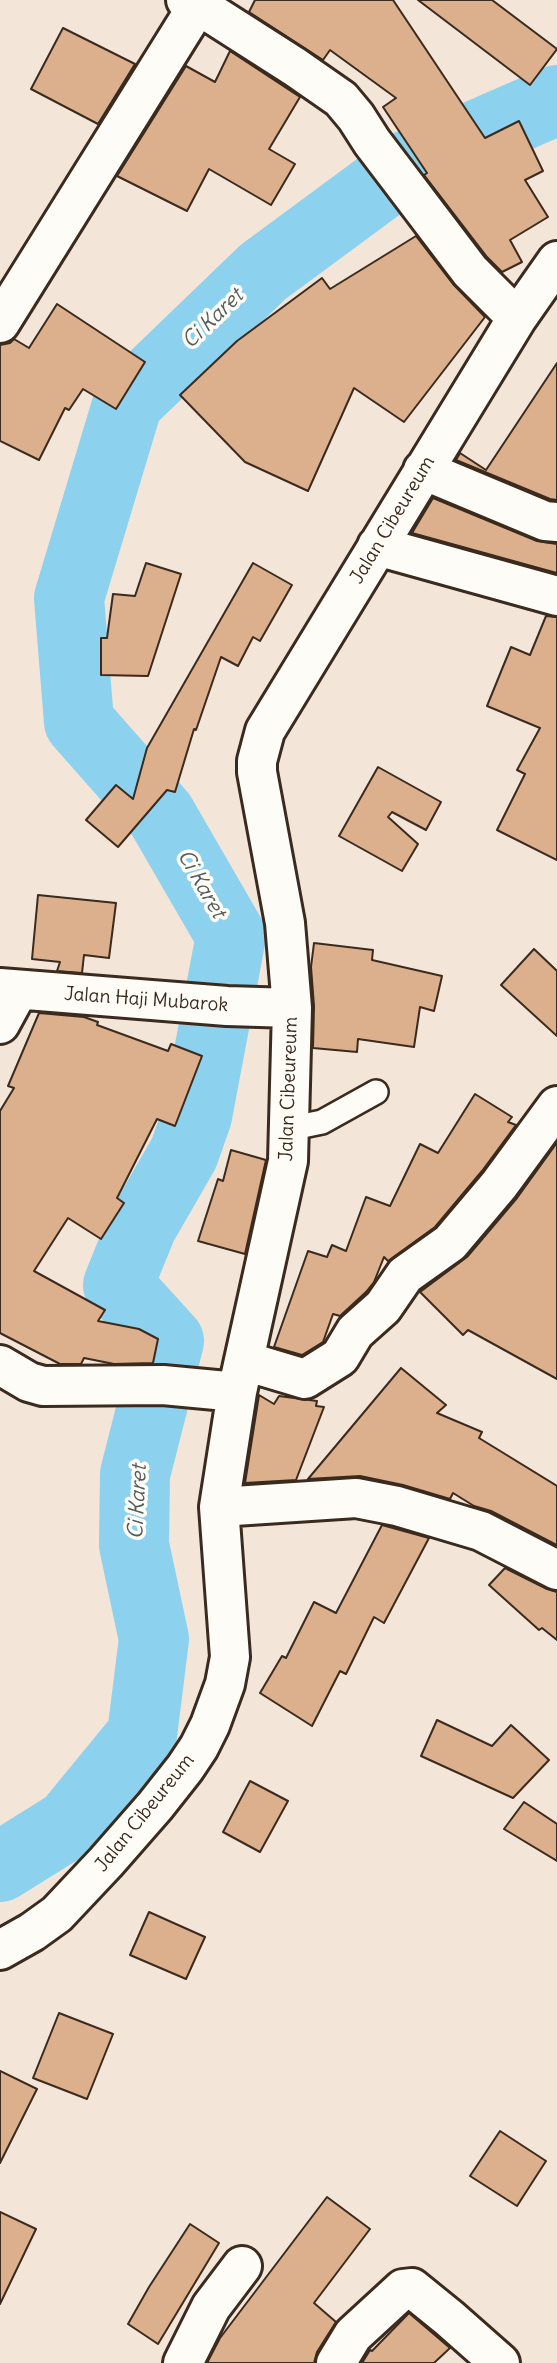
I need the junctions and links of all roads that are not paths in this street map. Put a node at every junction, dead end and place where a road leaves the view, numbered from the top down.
1 (192, 3) edge
2 (557, 261) edge
3 (517, 318) junction
4 (0, 323) edge
5 (423, 470) junction
6 (557, 522) edge
7 (377, 546) junction
8 (557, 596) edge
9 (9, 990) edge
10 (292, 1007) junction
11 (0, 1024) edge
12 (376, 1092) dead end
13 (557, 1106) edge
14 (288, 1129) junction
15 (0, 1365) edge
16 (241, 1376) junction
17 (219, 1507) junction
18 (557, 1570) edge
19 (0, 1950) edge
20 (242, 2266) dead end
21 (183, 2363) edge
22 (336, 2363) edge
23 (500, 2363) edge

1 - 3 street
1 - 4 street
2 - 3 street, Jalan Cibeureum
3 - 5 street, Jalan Cibeureum
5 - 6 street
5 - 7 street, Jalan Cibeureum
7 - 8 street
7 - 10 street, Jalan Cibeureum
9 - 10 street, Jalan Haji Mubarok
9 - 11 street
10 - 14 street, Jalan Cibeureum
12 - 14 lane
13 - 16 street
14 - 16 street, Jalan Cibeureum
15 - 16 street
16 - 17 street, Jalan Cibeureum
17 - 18 street
17 - 19 street, Jalan Cibeureum
20 - 21 street
22 - 23 street

